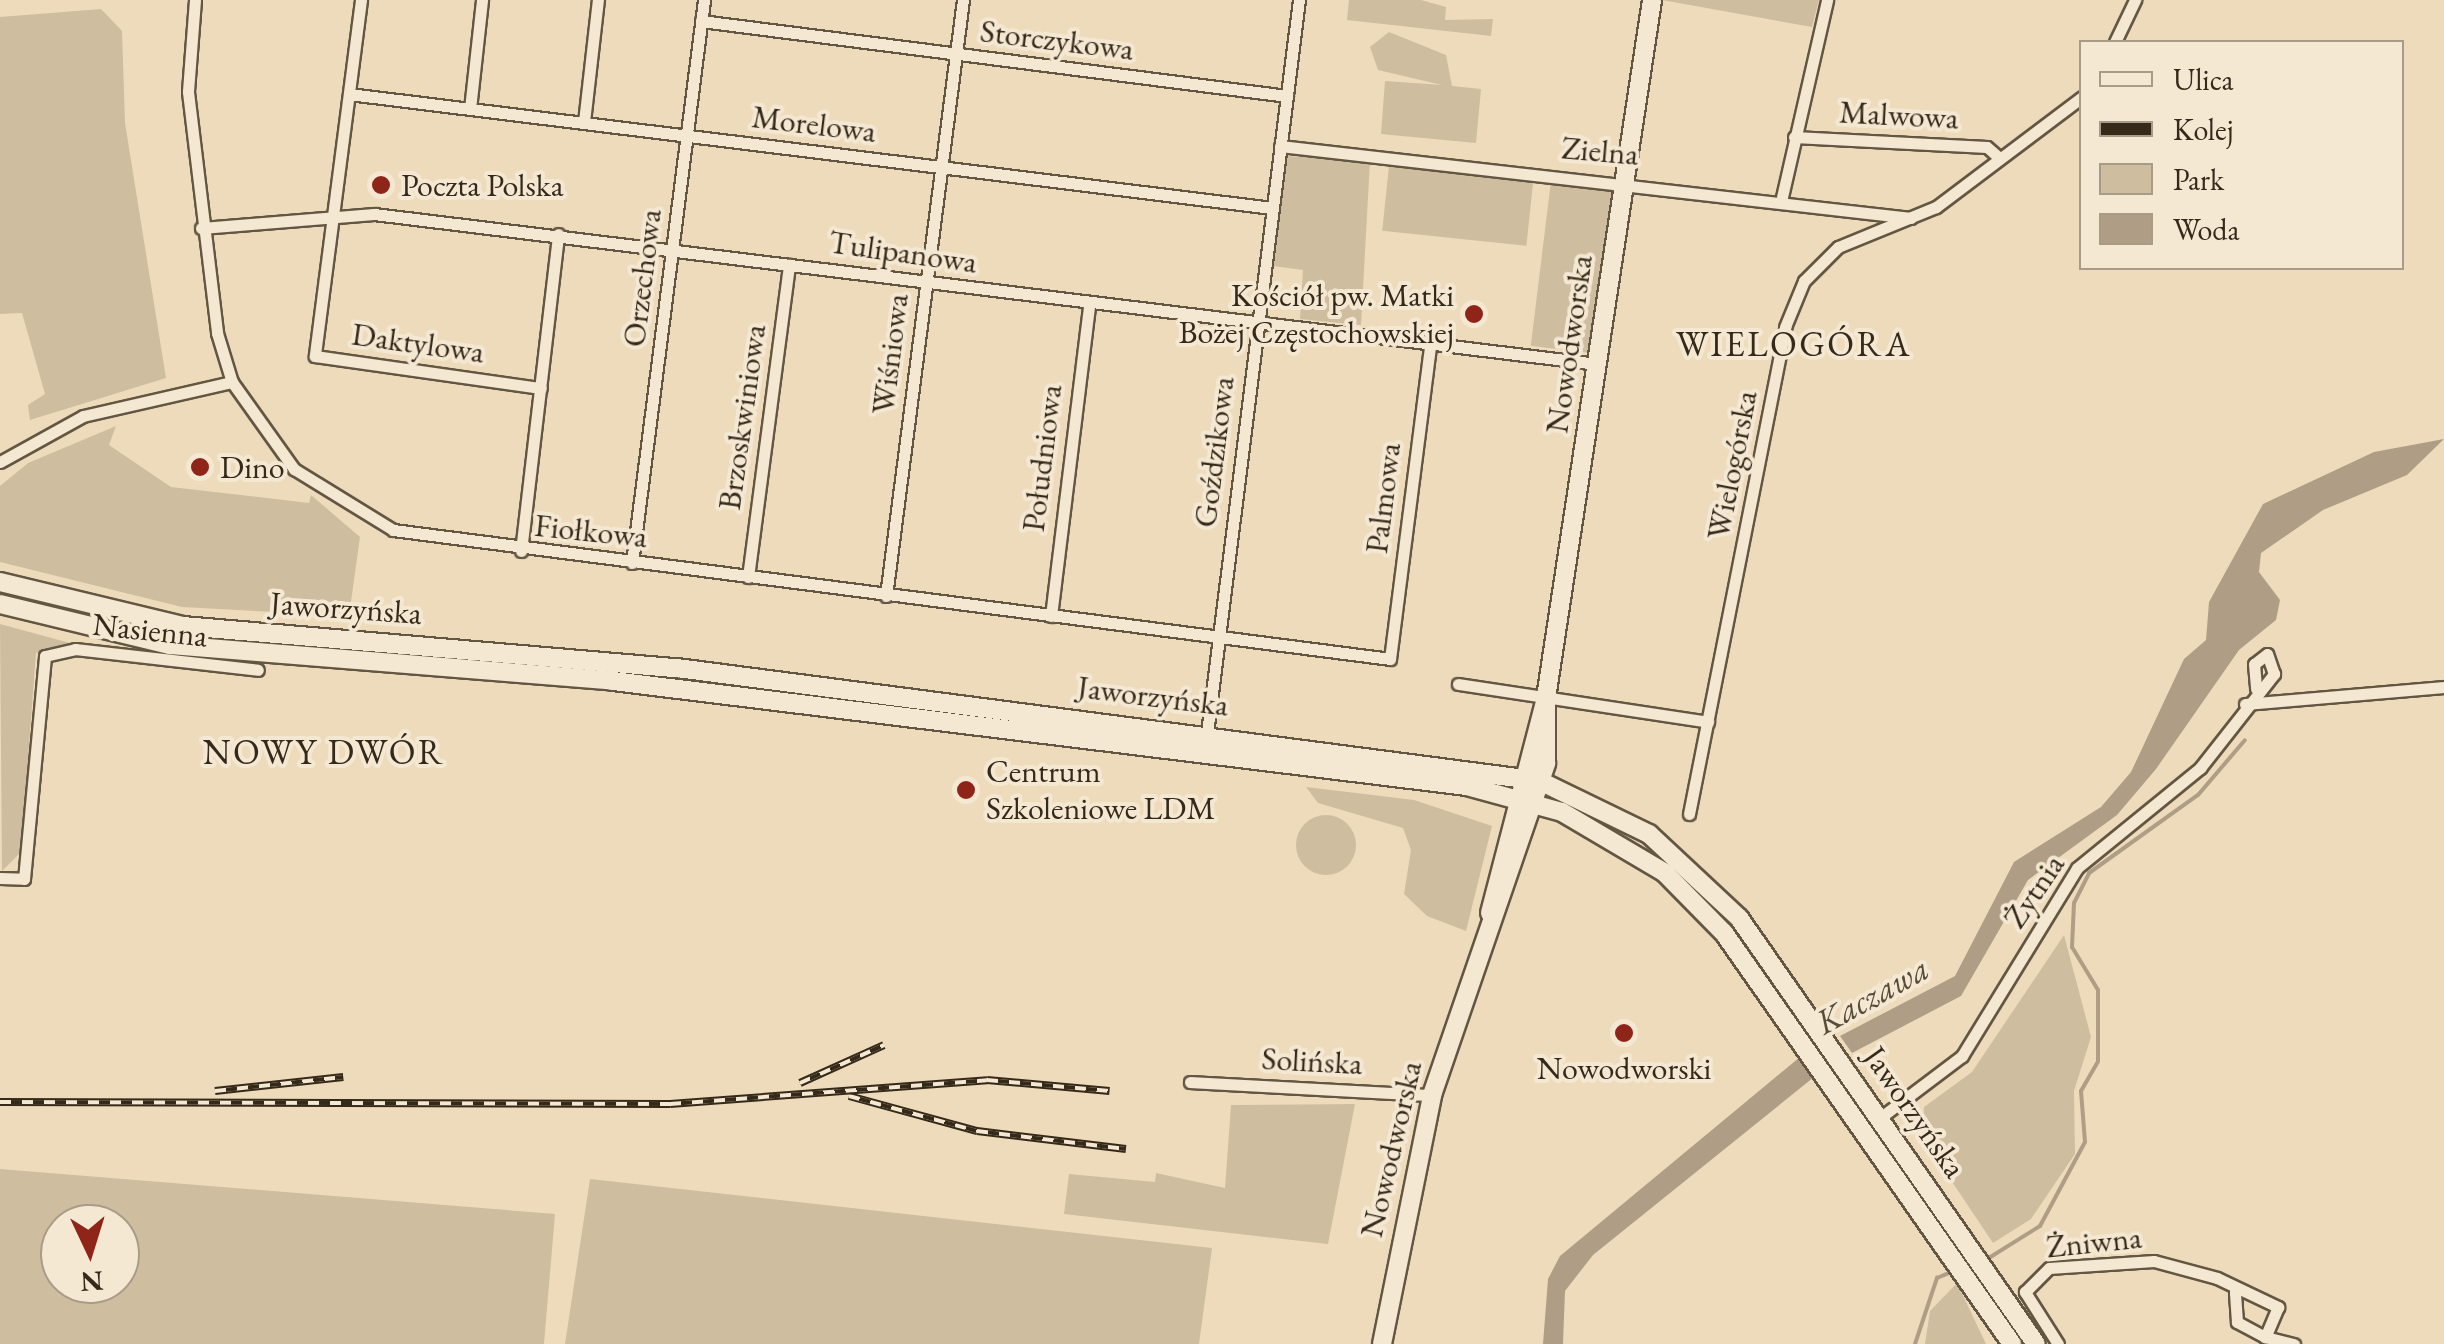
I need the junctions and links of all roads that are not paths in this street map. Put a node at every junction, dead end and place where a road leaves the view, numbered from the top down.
1 (195, 0) edge
2 (361, 0) edge
3 (482, 0) edge
4 (598, 0) edge
5 (704, 0) edge
6 (963, 0) edge
7 (1299, 0) edge
8 (1652, 0) edge
9 (1827, 0) edge
10 (2135, 0) edge
11 (702, 21) junction
12 (2117, 40) edge
13 (956, 56) junction
14 (349, 94) junction
15 (1287, 96) junction
16 (2079, 99) edge
17 (470, 109) junction
18 (584, 122) junction
19 (688, 136) junction
20 (1794, 137) junction
21 (1280, 146) junction
22 (1997, 156) junction
23 (942, 168) junction
24 (1624, 181) junction
25 (1782, 197) junction
26 (1272, 208) junction
27 (333, 210) junction
28 (1911, 218) junction
29 (201, 228) junction
30 (558, 234) junction
31 (674, 250) junction
32 (789, 265) junction
33 (927, 283) junction
34 (1089, 306) junction
35 (1258, 325) junction
36 (1430, 345) junction
37 (1597, 364) junction
38 (232, 382) junction
39 (541, 388) junction
40 (0, 462) edge
41 (521, 551) junction
42 (632, 563) junction
43 (748, 577) junction
44 (0, 582) edge
45 (886, 596) junction
46 (0, 604) edge
47 (1051, 616) junction
48 (1218, 635) junction
49 (1390, 658) joint
50 (258, 670) dead end
51 (1458, 684) dead end
52 (2444, 687) edge
53 (2256, 689) dead end
54 (1546, 698) junction
55 (2245, 704) junction
56 (1708, 722) junction
57 (1207, 733) junction
58 (1520, 776) junction
59 (1540, 781) junction
60 (1514, 796) junction
61 (1533, 802) junction
62 (1689, 814) dead end
63 (0, 878) edge
64 (1490, 913) junction
65 (1190, 1082) dead end
66 (1432, 1095) junction
67 (1881, 1118) junction
68 (1980, 1276) junction
69 (2235, 1292) junction
70 (2265, 1337) junction
71 (1382, 1344) edge
72 (2012, 1344) edge
73 (2036, 1344) edge
74 (2058, 1344) edge
75 (2294, 1344) edge

1 - 29 street, Fiołkowa
2 - 14 street
3 - 17 street
4 - 18 street
5 - 11 street, Orzechowa
6 - 13 street, Wiśniowa
7 - 15 street, Goździkowa
8 - 24 main road, Nowodworska
9 - 20 street
10 - 12 street
11 - 13 street, Storczykowa
11 - 19 street, Orzechowa
13 - 15 street, Storczykowa
13 - 23 street, Wiśniowa
14 - 17 street, Morelowa
14 - 27 street
15 - 21 street, Goździkowa
16 - 22 street, Wielogórska
17 - 18 street, Morelowa
18 - 19 street, Morelowa
19 - 23 street, Morelowa
19 - 31 street, Orzechowa
20 - 22 street, Malwowa
20 - 25 street
21 - 24 street, Zielna
21 - 26 street, Goździkowa
22 - 28 street, Wielogórska
23 - 26 street, Morelowa
23 - 33 street, Wiśniowa
24 - 25 street, Zielna
24 - 37 main road, Nowodworska
25 - 28 street, Zielna
26 - 35 street, Goździkowa
27 - 29 street, Tulipanowa
27 - 30 street, Tulipanowa
27 - 39 street, Daktylowa
28 - 56 street, Wielogórska
29 - 38 street, Fiołkowa
30 - 31 street, Tulipanowa
30 - 39 street
31 - 32 street, Tulipanowa
31 - 42 street, Orzechowa
32 - 33 street, Tulipanowa
32 - 43 street, Brzoskwiniowa
33 - 34 street, Tulipanowa
33 - 45 street, Wiśniowa
34 - 35 street, Tulipanowa
34 - 47 street, Południowa
35 - 36 street, Tulipanowa
35 - 48 street, Goździkowa
36 - 37 street, Tulipanowa
36 - 49 street, Palmowa
37 - 54 main road, Nowodworska
38 - 40 street
38 - 41 street, Fiołkowa
39 - 41 street
41 - 42 street, Fiołkowa
42 - 43 street, Fiołkowa
43 - 45 street, Fiołkowa
44 - 57 main road, Jaworzyńska
45 - 47 street, Fiołkowa
46 - 60 main road, Jaworzyńska
47 - 48 street, Fiołkowa
48 - 49 street, Fiołkowa
48 - 57 street, Goździkowa
50 - 63 street, Nasienna
51 - 54 street
52 - 55 street
53 - 55 street, Żytnia
54 - 56 street
54 - 58 main road, Nowodworska
54 - 59 main road, Nowodworska
55 - 67 street, Żytnia
56 - 62 street, Wielogórska
57 - 58 main road, Jaworzyńska
58 - 59 main road, Jaworzyńska
58 - 60 main road, Nowodworska
59 - 61 main road, Nowodworska
59 - 67 main road, Jaworzyńska
60 - 61 main road, Jaworzyńska
60 - 64 main road, Nowodworska
61 - 64 main road, Nowodworska
61 - 68 main road, Jaworzyńska
64 - 66 main road, Nowodworska
65 - 66 street, Solińska
66 - 71 main road, Nowodworska
67 - 68 main road, Jaworzyńska
68 - 72 main road, Jaworzyńska
68 - 73 main road, Jaworzyńska
69 - 70 street
69 - 70 street, Żniwna
69 - 74 street, Żniwna
70 - 75 street

